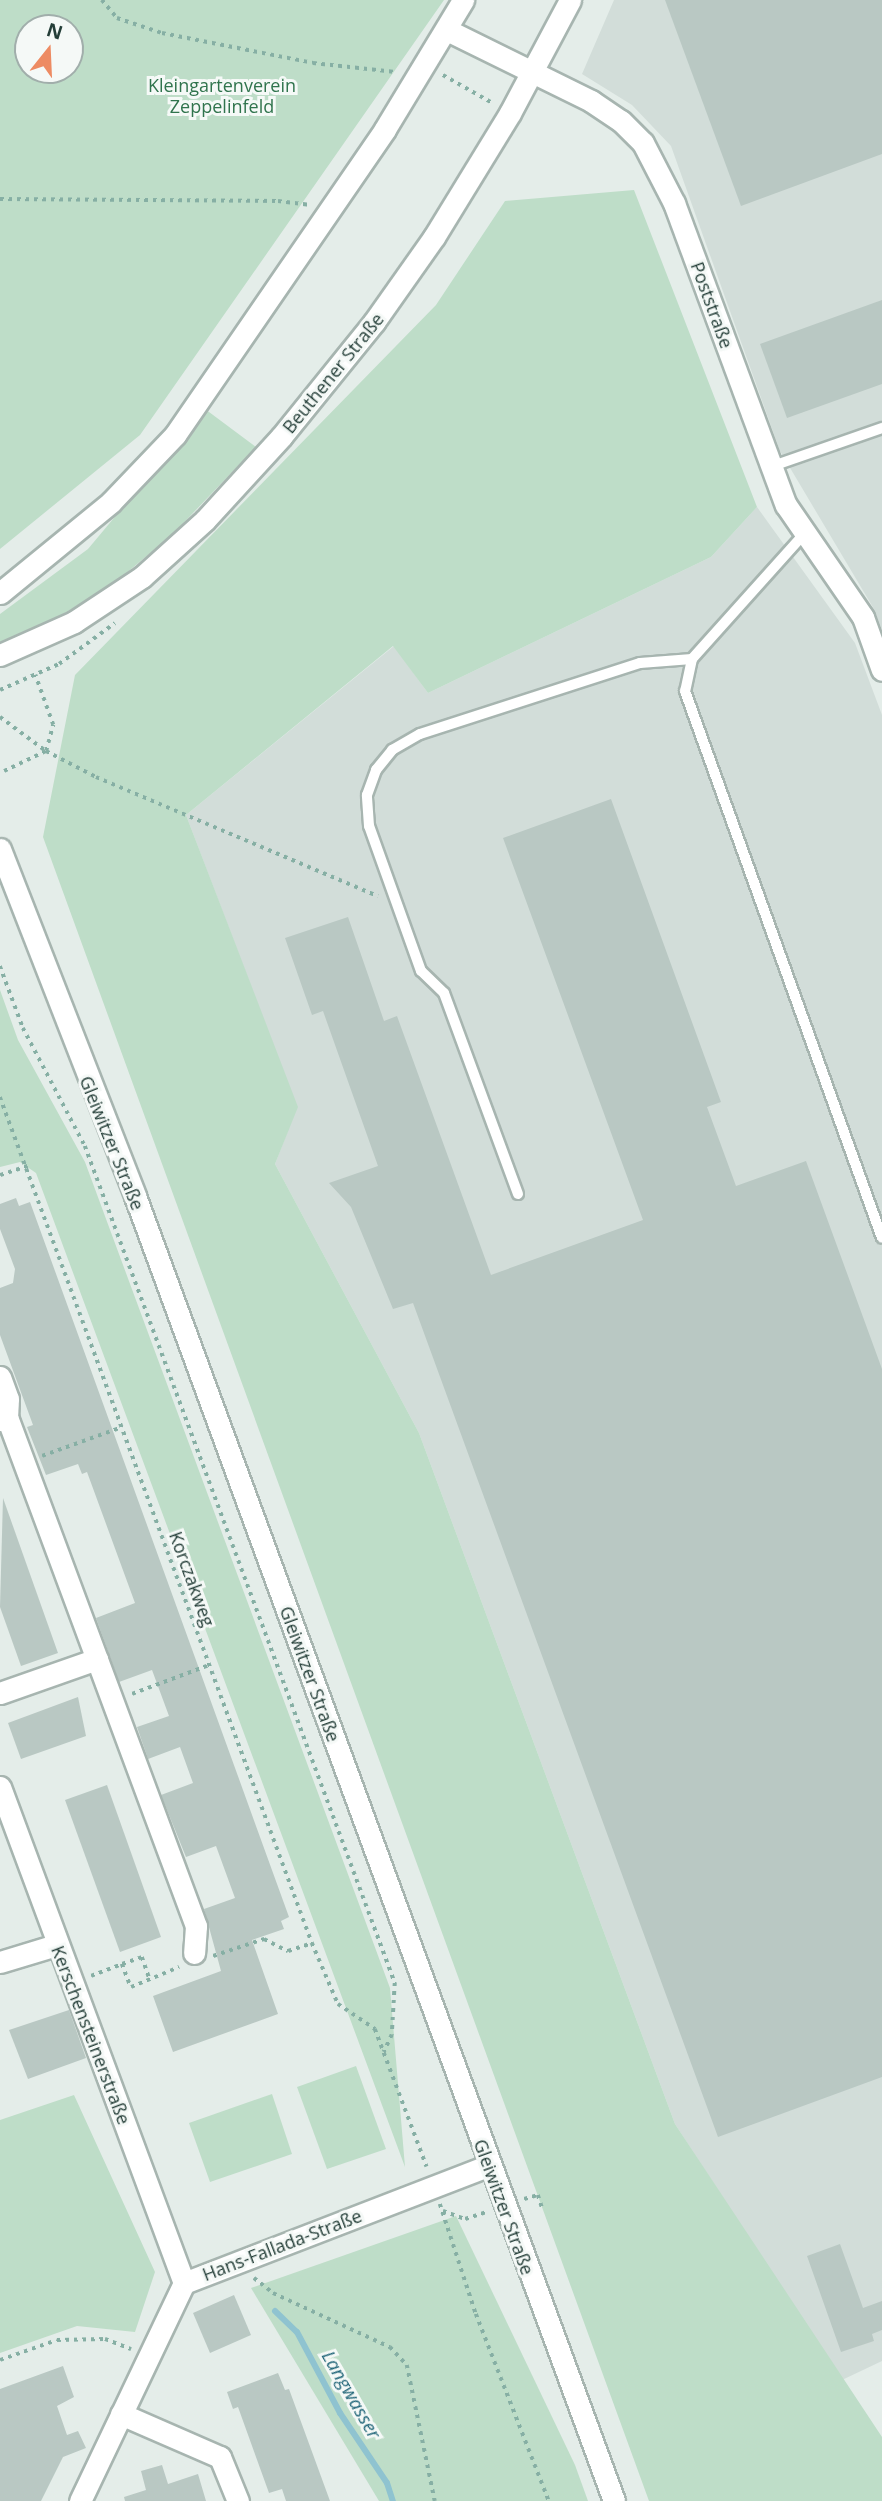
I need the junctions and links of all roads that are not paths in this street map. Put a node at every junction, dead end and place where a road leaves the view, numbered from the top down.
1 (463, 0) edge
2 (570, 0) edge
3 (447, 30) junction
4 (532, 72) junction
5 (882, 428) edge
6 (769, 467) junction
7 (804, 534) junction
8 (0, 593) edge
9 (0, 655) edge
10 (692, 659) junction
11 (882, 670) edge
12 (0, 849) edge
13 (518, 1194) dead end
14 (882, 1238) edge
15 (0, 1377) edge
16 (4, 1419) edge
17 (97, 1659) junction
18 (0, 1693) edge
19 (0, 1787) edge
20 (56, 1945) junction
21 (194, 1953) road end
22 (0, 1962) edge
23 (488, 2166) junction
24 (184, 2283) junction
25 (121, 2414) junction
26 (80, 2501) edge
27 (238, 2501) edge
28 (614, 2501) edge

1 - 3 main road
2 - 4 main road, Beuthener Straße
3 - 4 main road, Poststraße
3 - 8 main road
4 - 6 main road, Poststraße
4 - 9 main road, Beuthener Straße
5 - 6 lane
6 - 7 main road, Poststraße
7 - 10 lane
7 - 11 main road, Poststraße
10 - 13 lane
10 - 14 lane
12 - 23 main road, Gleiwitzer Straße
15 - 16 main road
16 - 17 main road
17 - 18 main road
17 - 21 main road
19 - 20 main road, Kerschensteinerstraße
20 - 22 main road
20 - 24 main road, Kerschensteinerstraße
23 - 24 main road, Hans-Fallada-Straße
23 - 28 main road, Gleiwitzer Straße
24 - 25 main road, Hans-Fallada-Straße
25 - 26 main road, Hans-Fallada-Straße
25 - 27 main road

